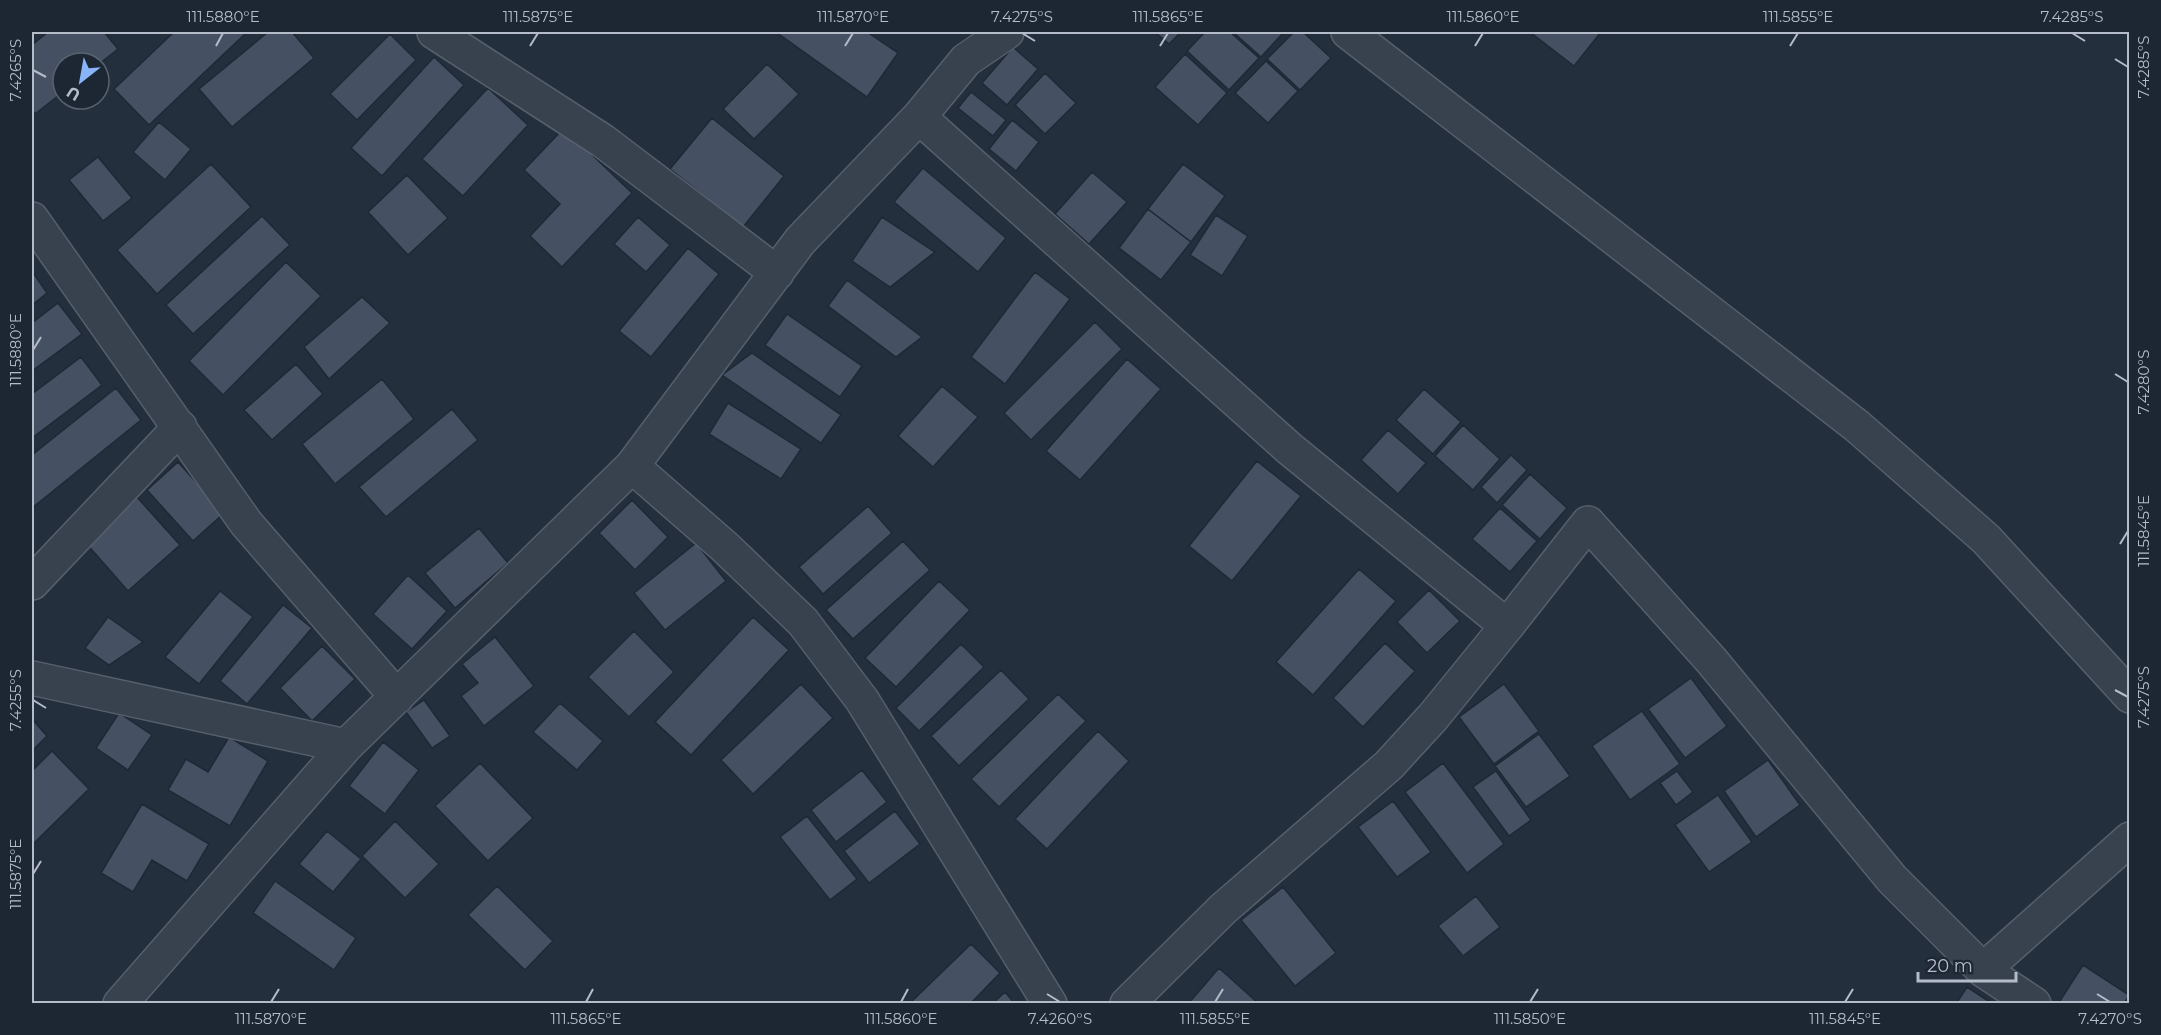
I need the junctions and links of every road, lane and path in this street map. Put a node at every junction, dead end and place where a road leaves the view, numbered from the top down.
1 (434, 32) edge
2 (1007, 32) edge
3 (1348, 32) edge
4 (919, 117) junction
5 (32, 219) edge
6 (777, 273) junction
7 (180, 427) junction
8 (632, 466) junction
9 (32, 583) edge
10 (1507, 626) junction
11 (32, 678) edge
12 (2130, 696) edge
13 (397, 697) junction
14 (346, 746) junction
15 (2130, 839) edge
16 (1983, 970) junction
17 (120, 1004) edge
18 (1050, 1004) edge
19 (1127, 1004) edge
20 (2034, 1004) edge

1 - 6 street
2 - 4 street
3 - 12 street
4 - 6 street
4 - 10 street
5 - 7 street
6 - 8 street
7 - 9 street
7 - 13 street
8 - 13 street
8 - 18 street
10 - 16 street
10 - 19 street
11 - 14 street
13 - 14 street
14 - 17 street
15 - 16 street
16 - 20 street

